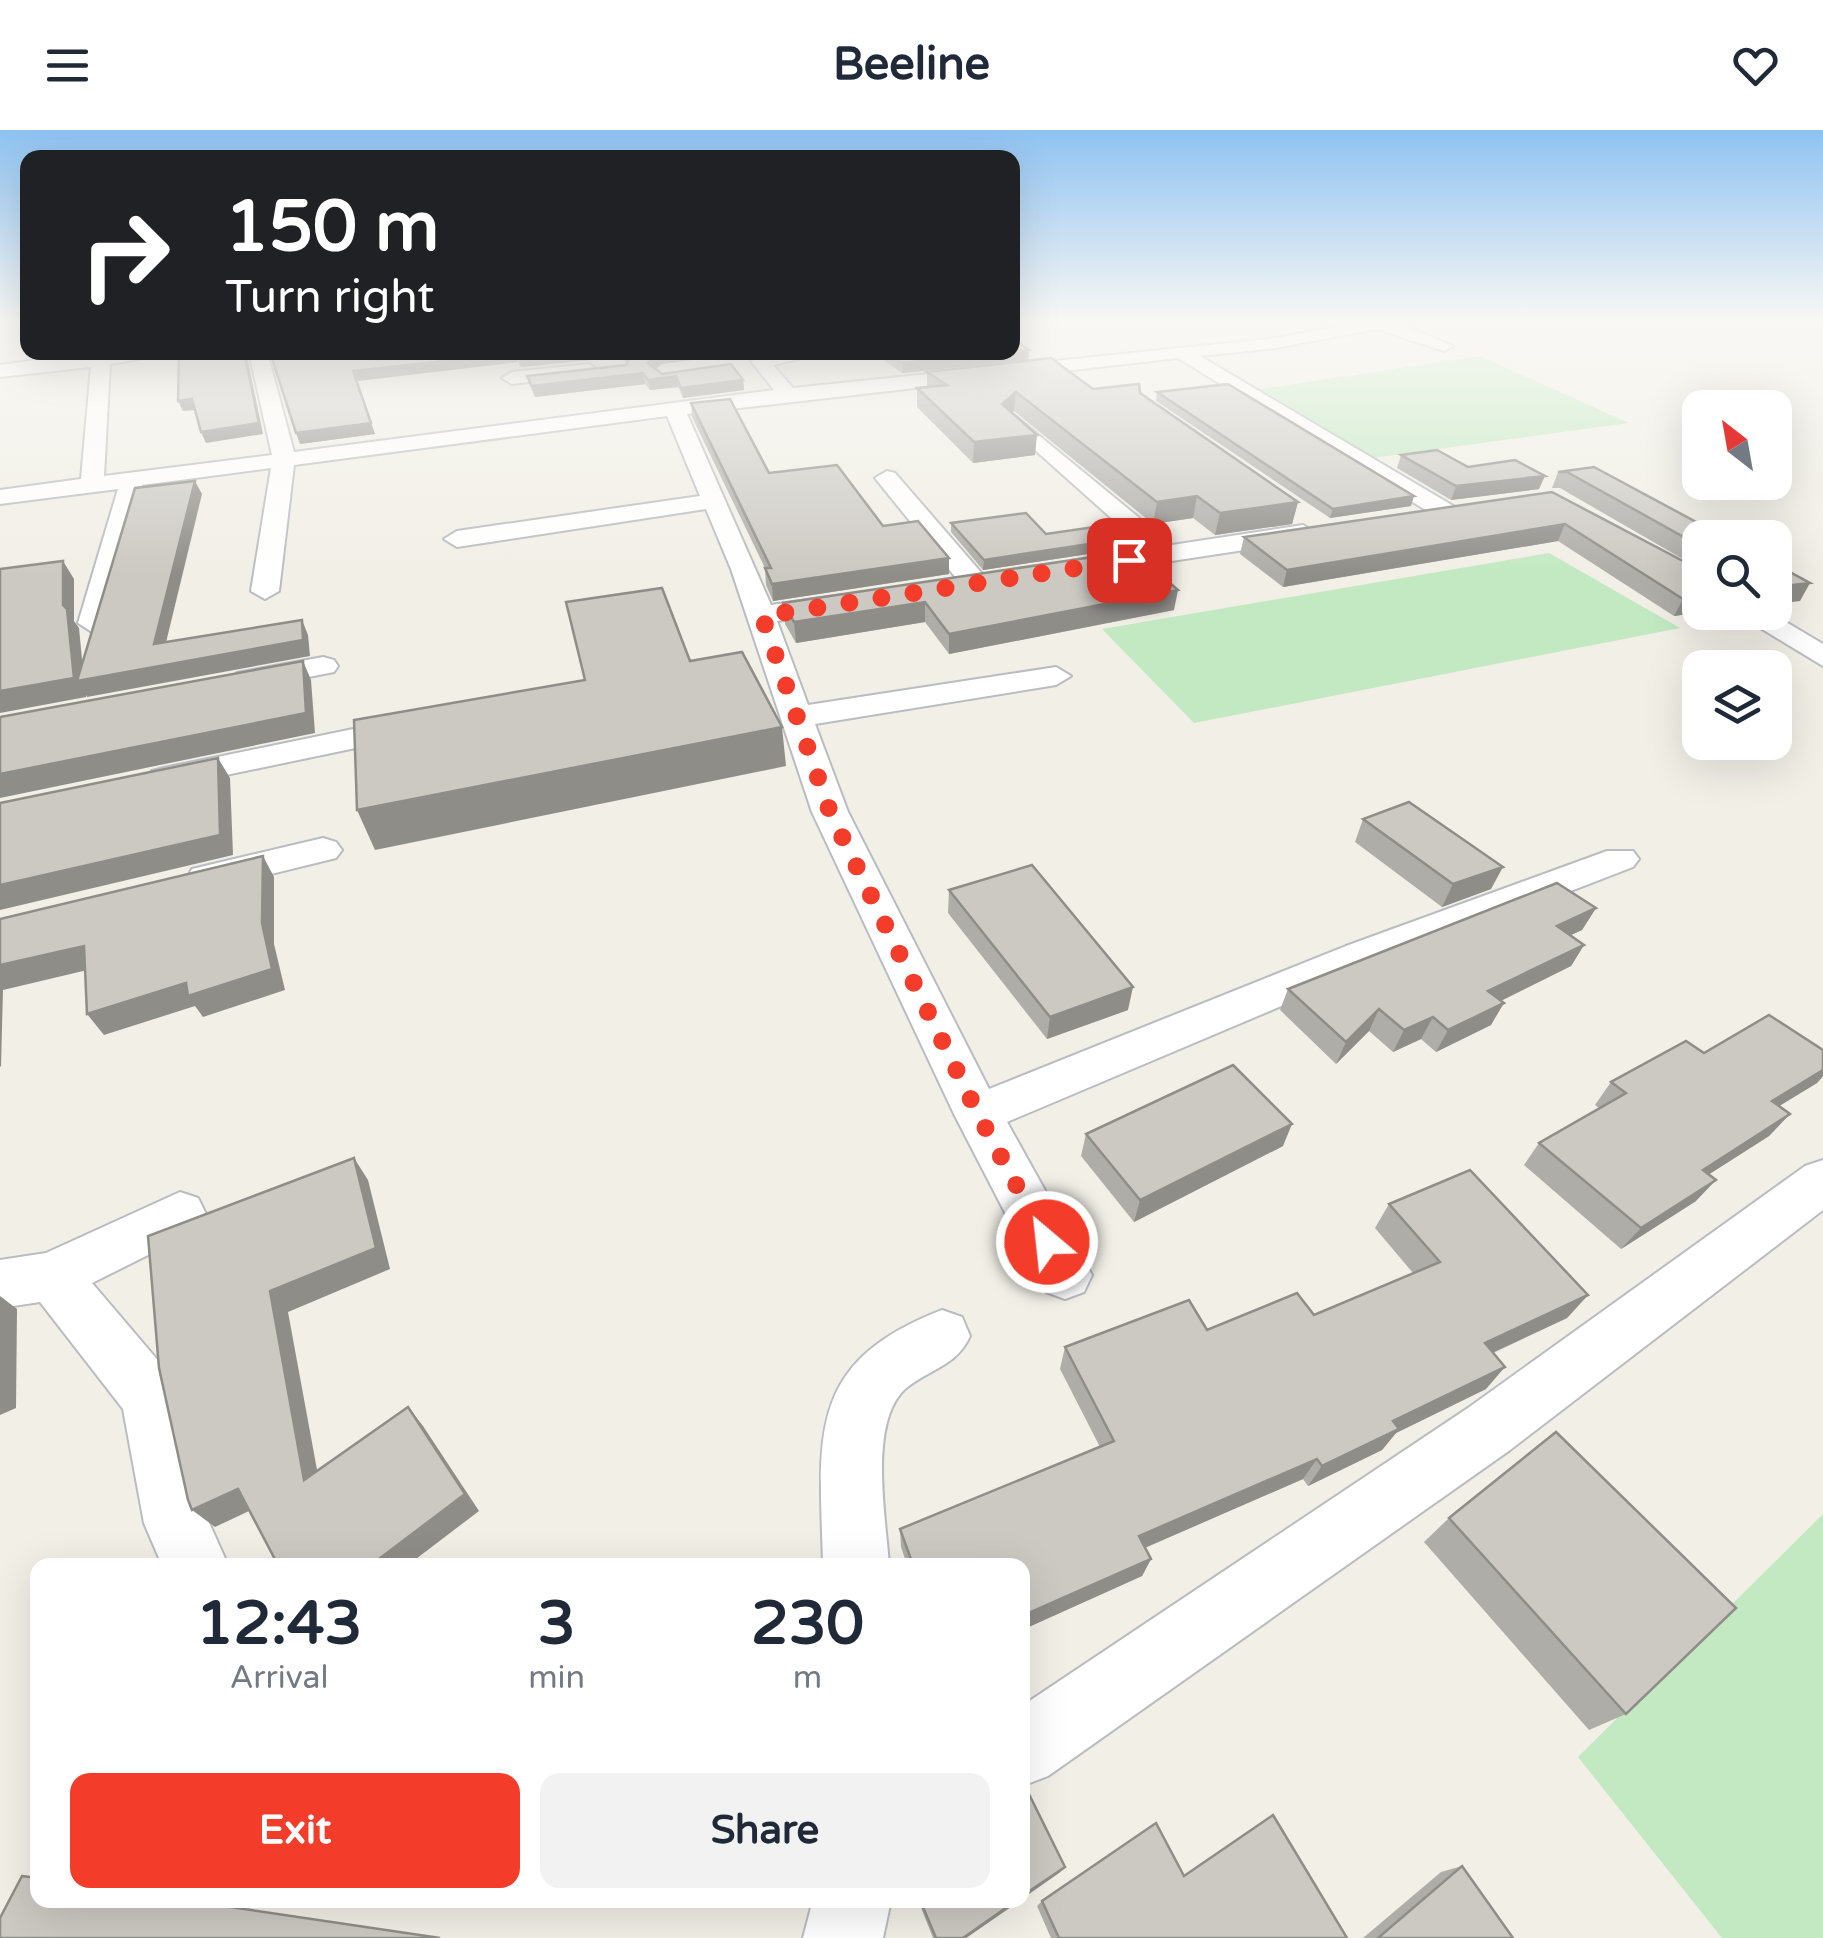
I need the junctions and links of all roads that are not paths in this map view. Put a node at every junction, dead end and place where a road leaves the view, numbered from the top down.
1 (97, 406) edge
2 (271, 406) edge
3 (509, 406) edge
4 (597, 406) edge
5 (702, 406) edge
6 (1270, 406) edge
7 (675, 410) junction
8 (1014, 420) edge
9 (284, 457) junction
10 (132, 478) junction
11 (888, 478) dead end
12 (92, 483) junction
13 (0, 497) edge
14 (713, 501) junction
15 (1481, 506) edge
16 (1292, 508) edge
17 (1446, 512) junction
18 (1411, 517) edge
19 (457, 539) dead end
20 (1167, 554) junction
21 (1052, 571) edge
22 (936, 589) edge
23 (266, 591) dead end
24 (878, 598) edge
25 (762, 616) junction
26 (92, 623) edge
27 (1778, 630) edge
28 (1823, 657) edge
29 (323, 666) dead end
30 (1056, 676) dead end
31 (227, 684) edge
32 (796, 716) junction
33 (358, 738) edge
34 (132, 784) edge
35 (322, 850) dead end
36 (1620, 859) dead end
37 (171, 887) edge
38 (978, 1114) junction
39 (1823, 1181) edge
40 (180, 1214) dead end
41 (1065, 1274) dead end
42 (26, 1280) edge
43 (942, 1336) dead end
44 (192, 1558) edge
45 (856, 1558) edge
46 (1030, 1745) edge
47 (850, 1908) edge
48 (843, 1938) edge

1 - 12 street
2 - 9 street
3 - 9 street
4 - 7 street
5 - 7 street
6 - 17 street
7 - 14 street
8 - 20 street
9 - 10 street
9 - 23 street
10 - 12 street
10 - 26 street
11 - 22 street
12 - 13 street
14 - 19 street
14 - 25 street
15 - 17 street
16 - 20 street
17 - 18 street
20 - 21 street
24 - 25 street
25 - 32 street
27 - 28 street
29 - 31 street
30 - 32 street
32 - 38 street
33 - 34 street
35 - 37 street
36 - 38 street
38 - 41 street
39 - 46 street
40 - 42 street
42 - 44 street
43 - 45 street
47 - 48 street

